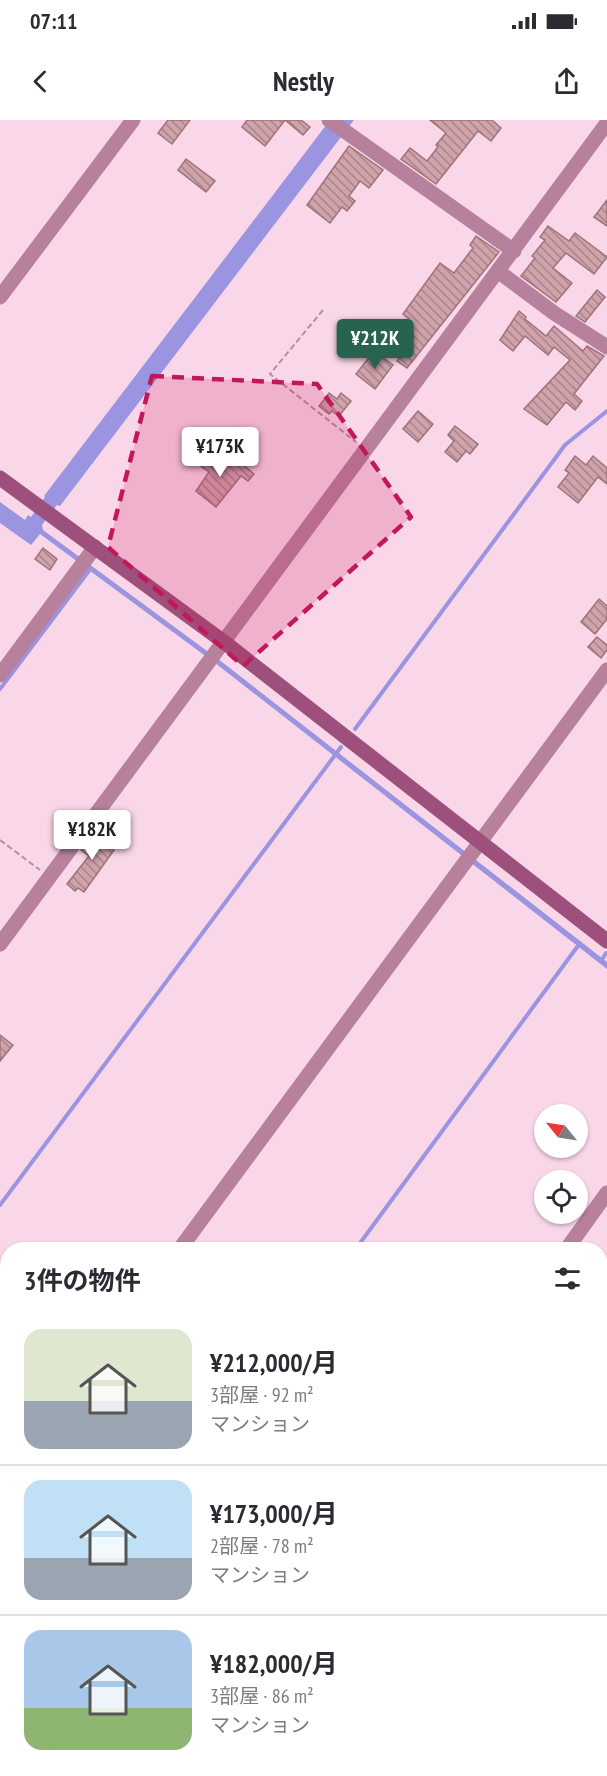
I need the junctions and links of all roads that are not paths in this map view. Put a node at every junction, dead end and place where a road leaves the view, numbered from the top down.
1 (133, 120) edge
2 (329, 120) edge
3 (607, 123) edge
4 (514, 251) junction
5 (499, 272) junction
6 (0, 297) edge
7 (607, 347) edge
8 (0, 478) edge
9 (87, 558) junction
10 (216, 653) junction
11 (607, 670) edge
12 (0, 675) edge
13 (472, 852) junction
14 (607, 941) edge
15 (0, 944) edge
16 (607, 1193) edge
17 (185, 1242) edge
18 (572, 1242) edge

1 - 6 street
2 - 4 street
3 - 4 street
4 - 5 street
5 - 7 street
5 - 10 street
8 - 9 street
9 - 10 street
9 - 12 street
10 - 13 street
10 - 15 street
11 - 13 street
13 - 14 street
13 - 17 street
16 - 18 street

